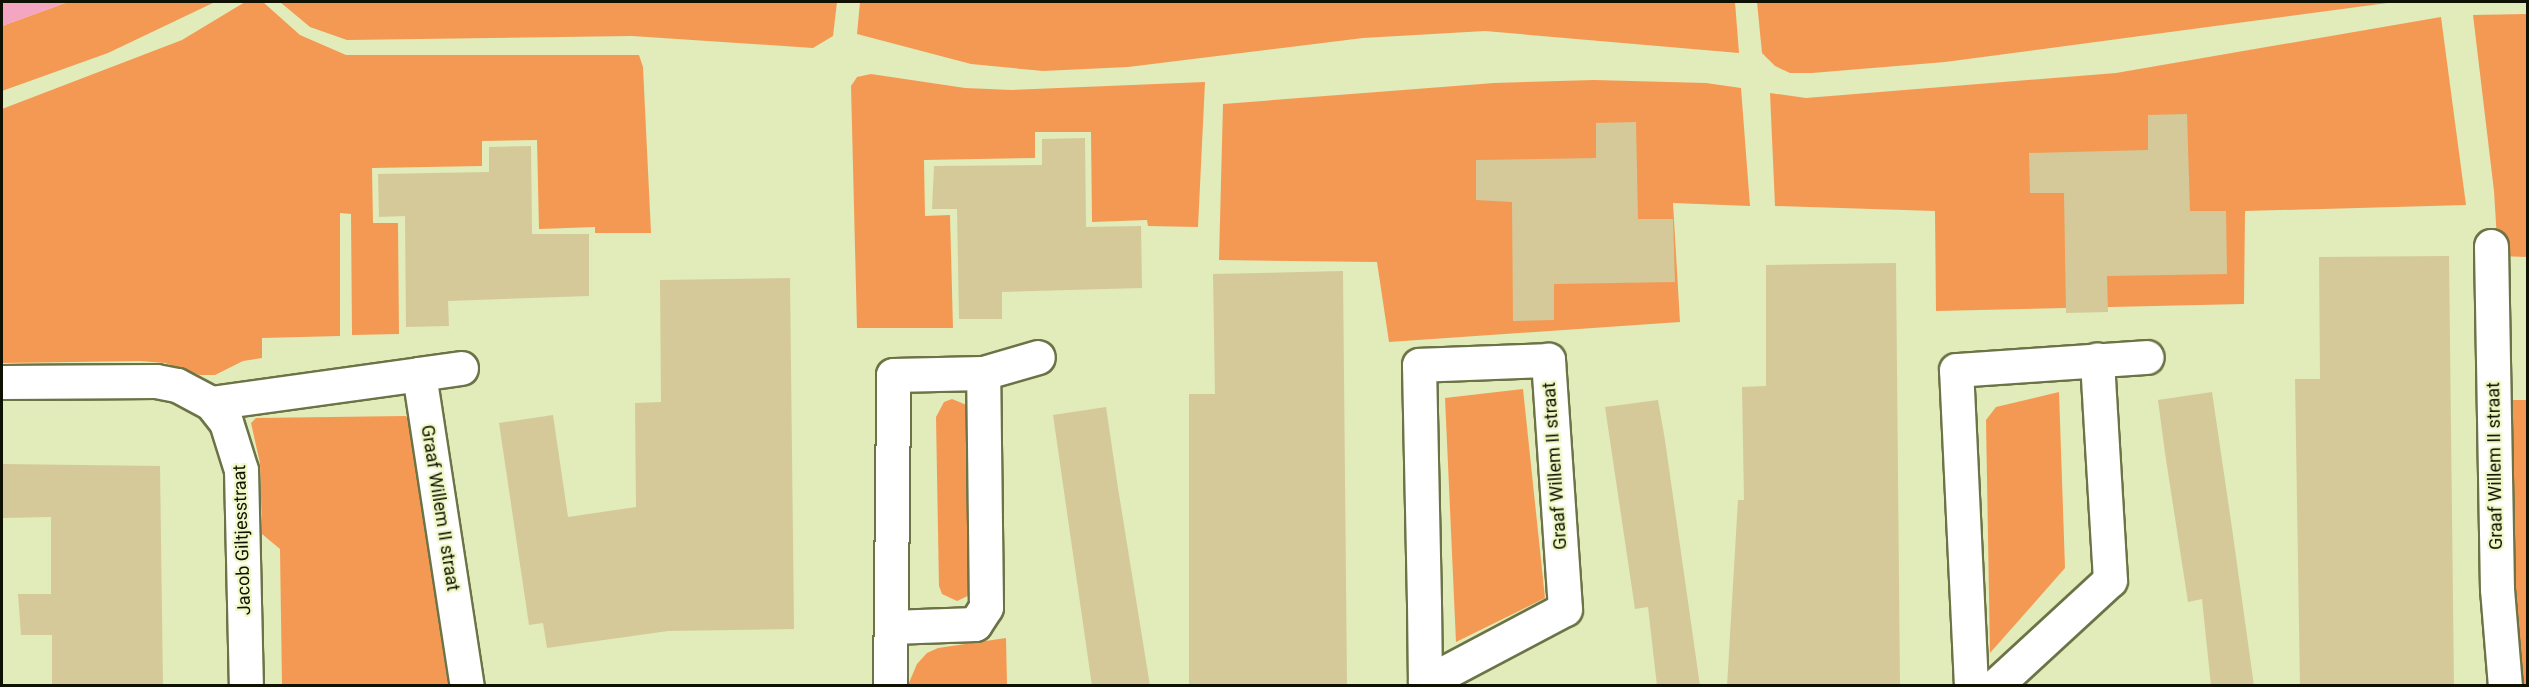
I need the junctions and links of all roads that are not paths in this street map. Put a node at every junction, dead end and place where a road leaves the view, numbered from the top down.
1 (2491, 246) dead end
2 (1038, 357) dead end
3 (2147, 357) dead end
4 (2097, 359) junction
5 (461, 368) dead end
6 (983, 373) junction
7 (419, 374) junction
8 (2, 382) edge
9 (211, 403) junction
10 (891, 627) junction
11 (1425, 685) edge
12 (246, 686) edge
13 (467, 686) edge
14 (890, 686) edge
15 (1971, 686) edge
16 (1995, 686) edge
17 (2505, 686) edge

1 - 17 street, Graaf Willem II straat
2 - 6 street
3 - 4 street
4 - 15 street
4 - 16 street
5 - 7 street
6 - 10 street
6 - 10 street
7 - 9 street
7 - 13 street, Graaf Willem II straat
8 - 9 street, Jacob Giltjesstraat
9 - 12 street, Jacob Giltjesstraat
10 - 14 street
11 - 11 street, Graaf Willem II straat

